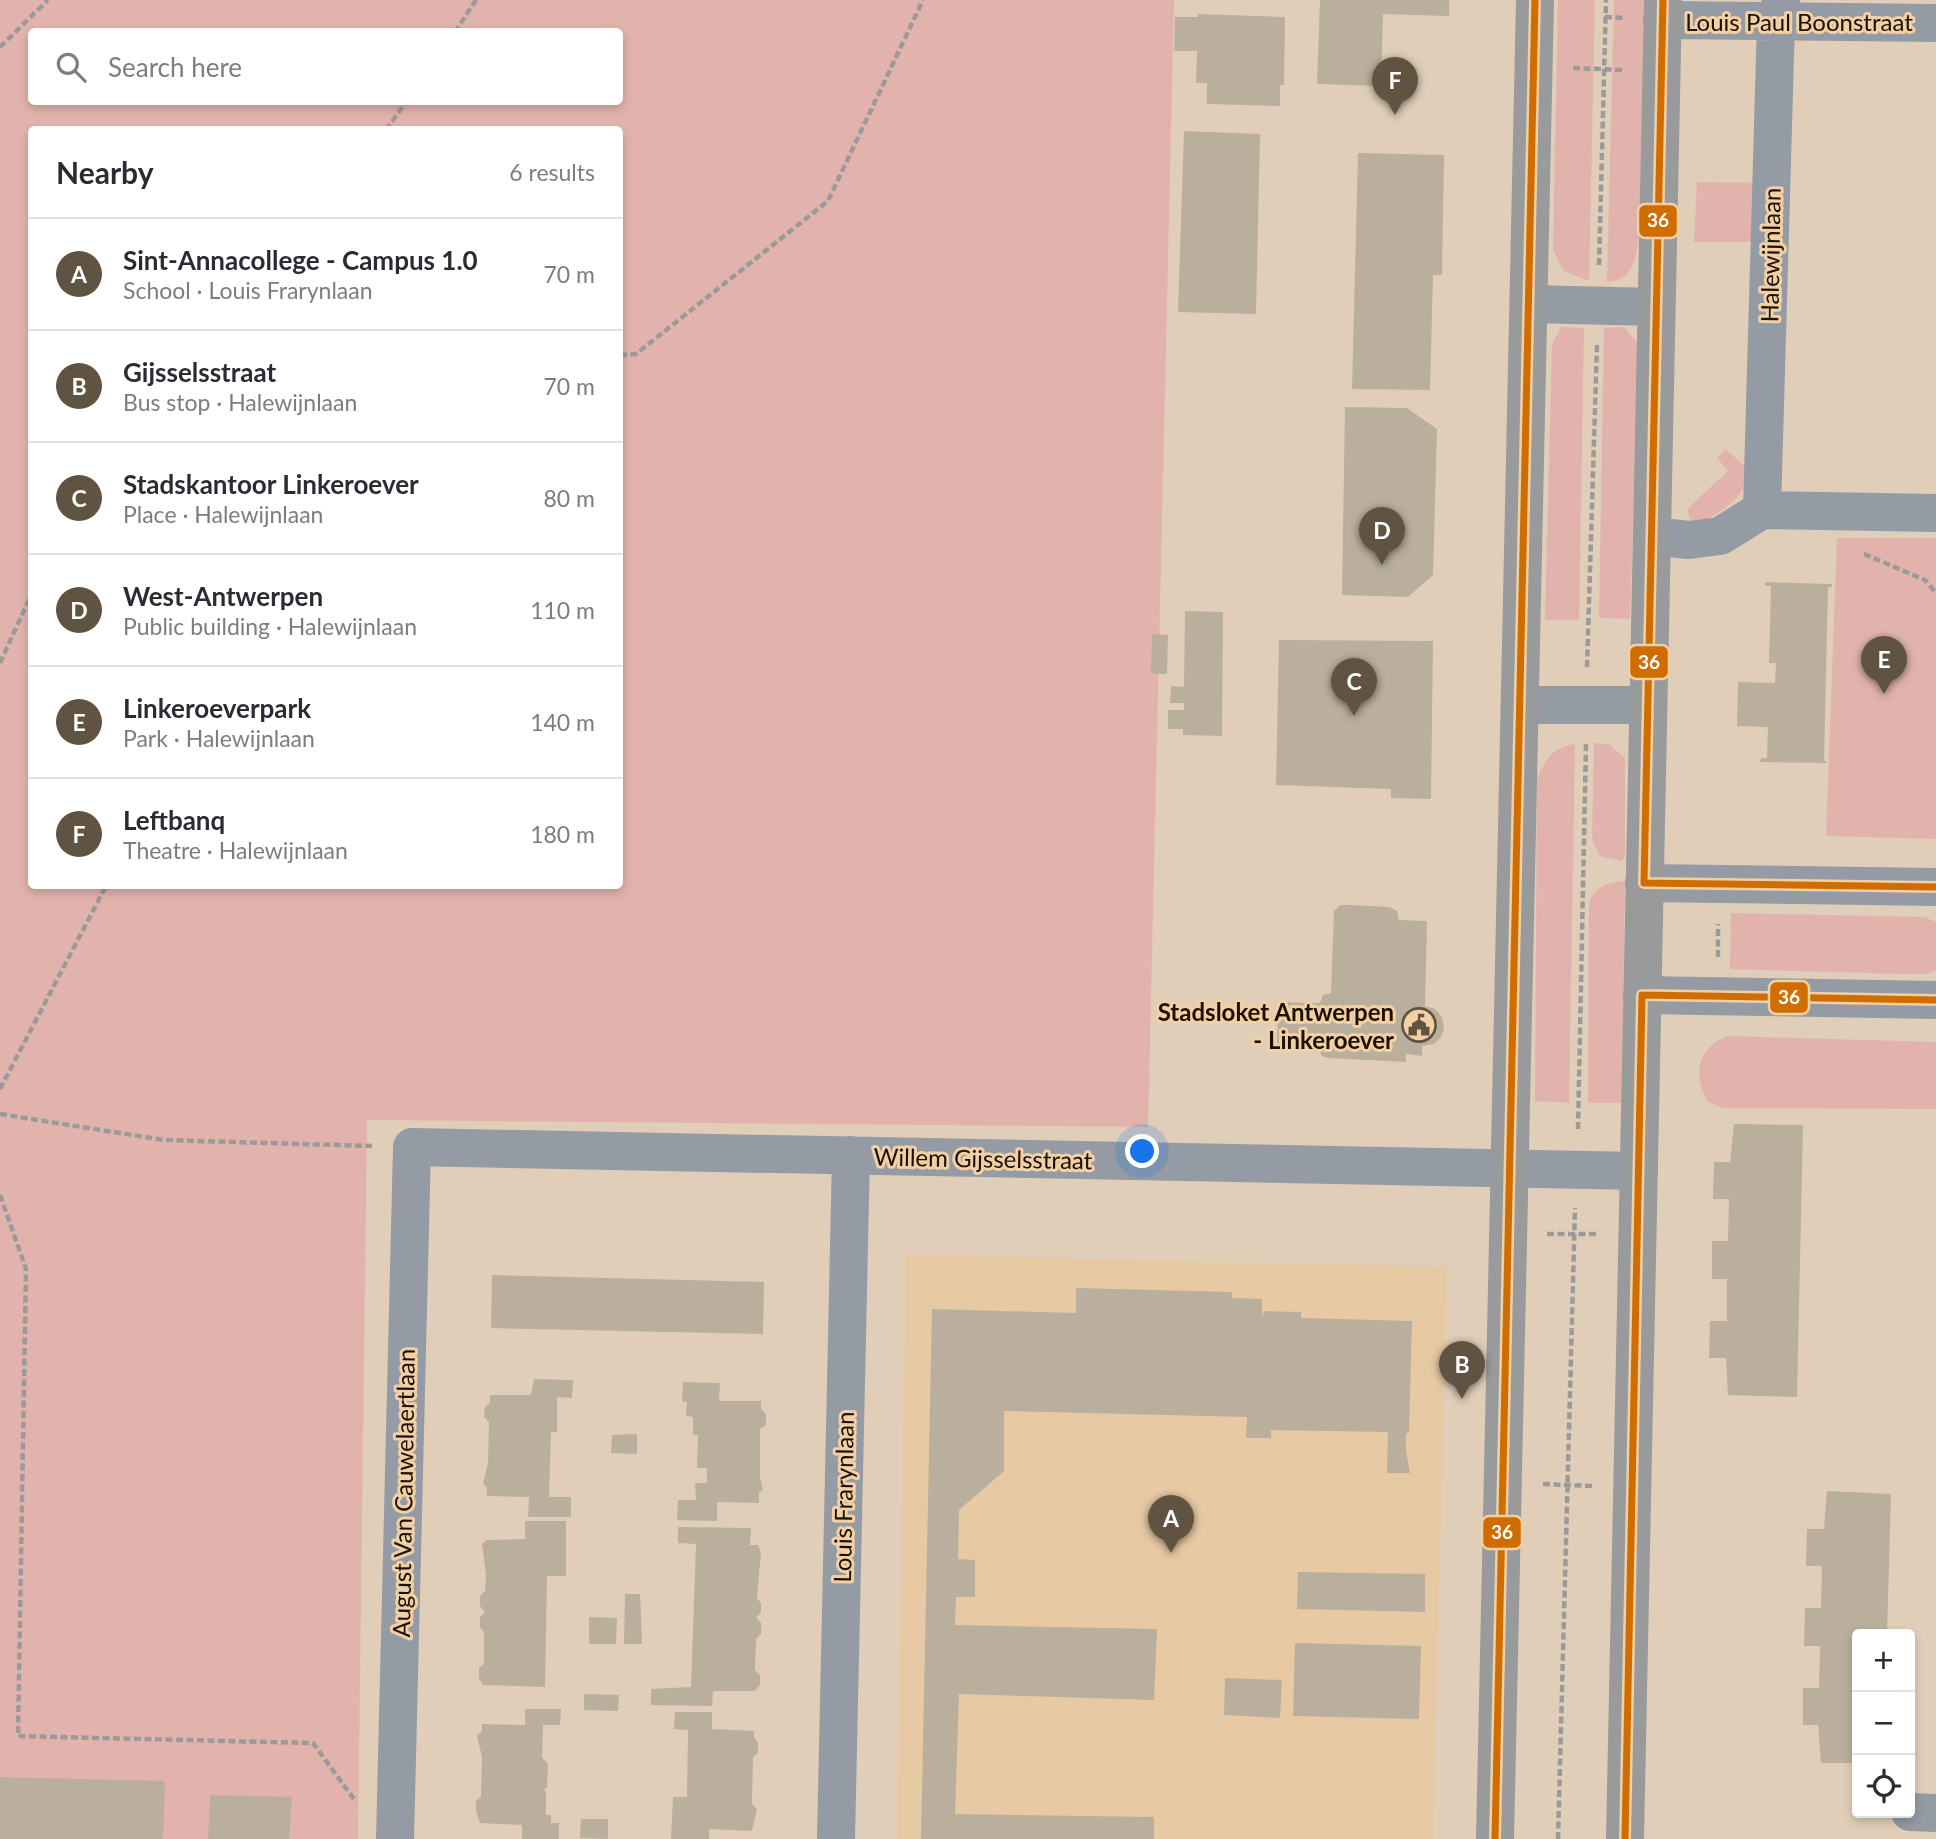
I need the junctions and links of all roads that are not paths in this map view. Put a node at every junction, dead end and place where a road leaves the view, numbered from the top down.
1 (1535, 0) edge
2 (1662, 10) edge
3 (1778, 10) edge
4 (1936, 23) edge
5 (1530, 304) junction
6 (1656, 307) junction
7 (1762, 510) junction
8 (1936, 513) edge
9 (1652, 536) junction
10 (1521, 705) junction
11 (1648, 705) junction
12 (1644, 883) junction
13 (1936, 887) edge
14 (1642, 995) junction
15 (1936, 1000) edge
16 (412, 1147) joint
17 (851, 1155) junction
18 (1511, 1169) junction
19 (1639, 1171) junction
20 (1915, 1812) edge
21 (1936, 1813) edge
22 (395, 1839) edge
23 (836, 1839) edge
24 (1495, 1839) edge
25 (1625, 1839) edge

1 - 5 main road
2 - 3 street, Louis Paul Boonstraat
2 - 6 main road
3 - 4 street, Louis Paul Boonstraat
3 - 7 street, Halewijnlaan
5 - 6 street
5 - 10 main road
6 - 9 main road
7 - 8 street
7 - 9 street
9 - 11 main road
10 - 11 street
10 - 18 main road
11 - 12 main road
12 - 13 street
12 - 14 main road
14 - 15 street
14 - 19 main road
16 - 17 street, Willem Gijsselsstraat
16 - 22 street, August Van Cauwelaertlaan
17 - 18 street, Willem Gijsselsstraat
17 - 23 street, Louis Frarynlaan
18 - 19 street, Willem Gijsselsstraat
18 - 24 main road
19 - 25 main road
20 - 21 street

